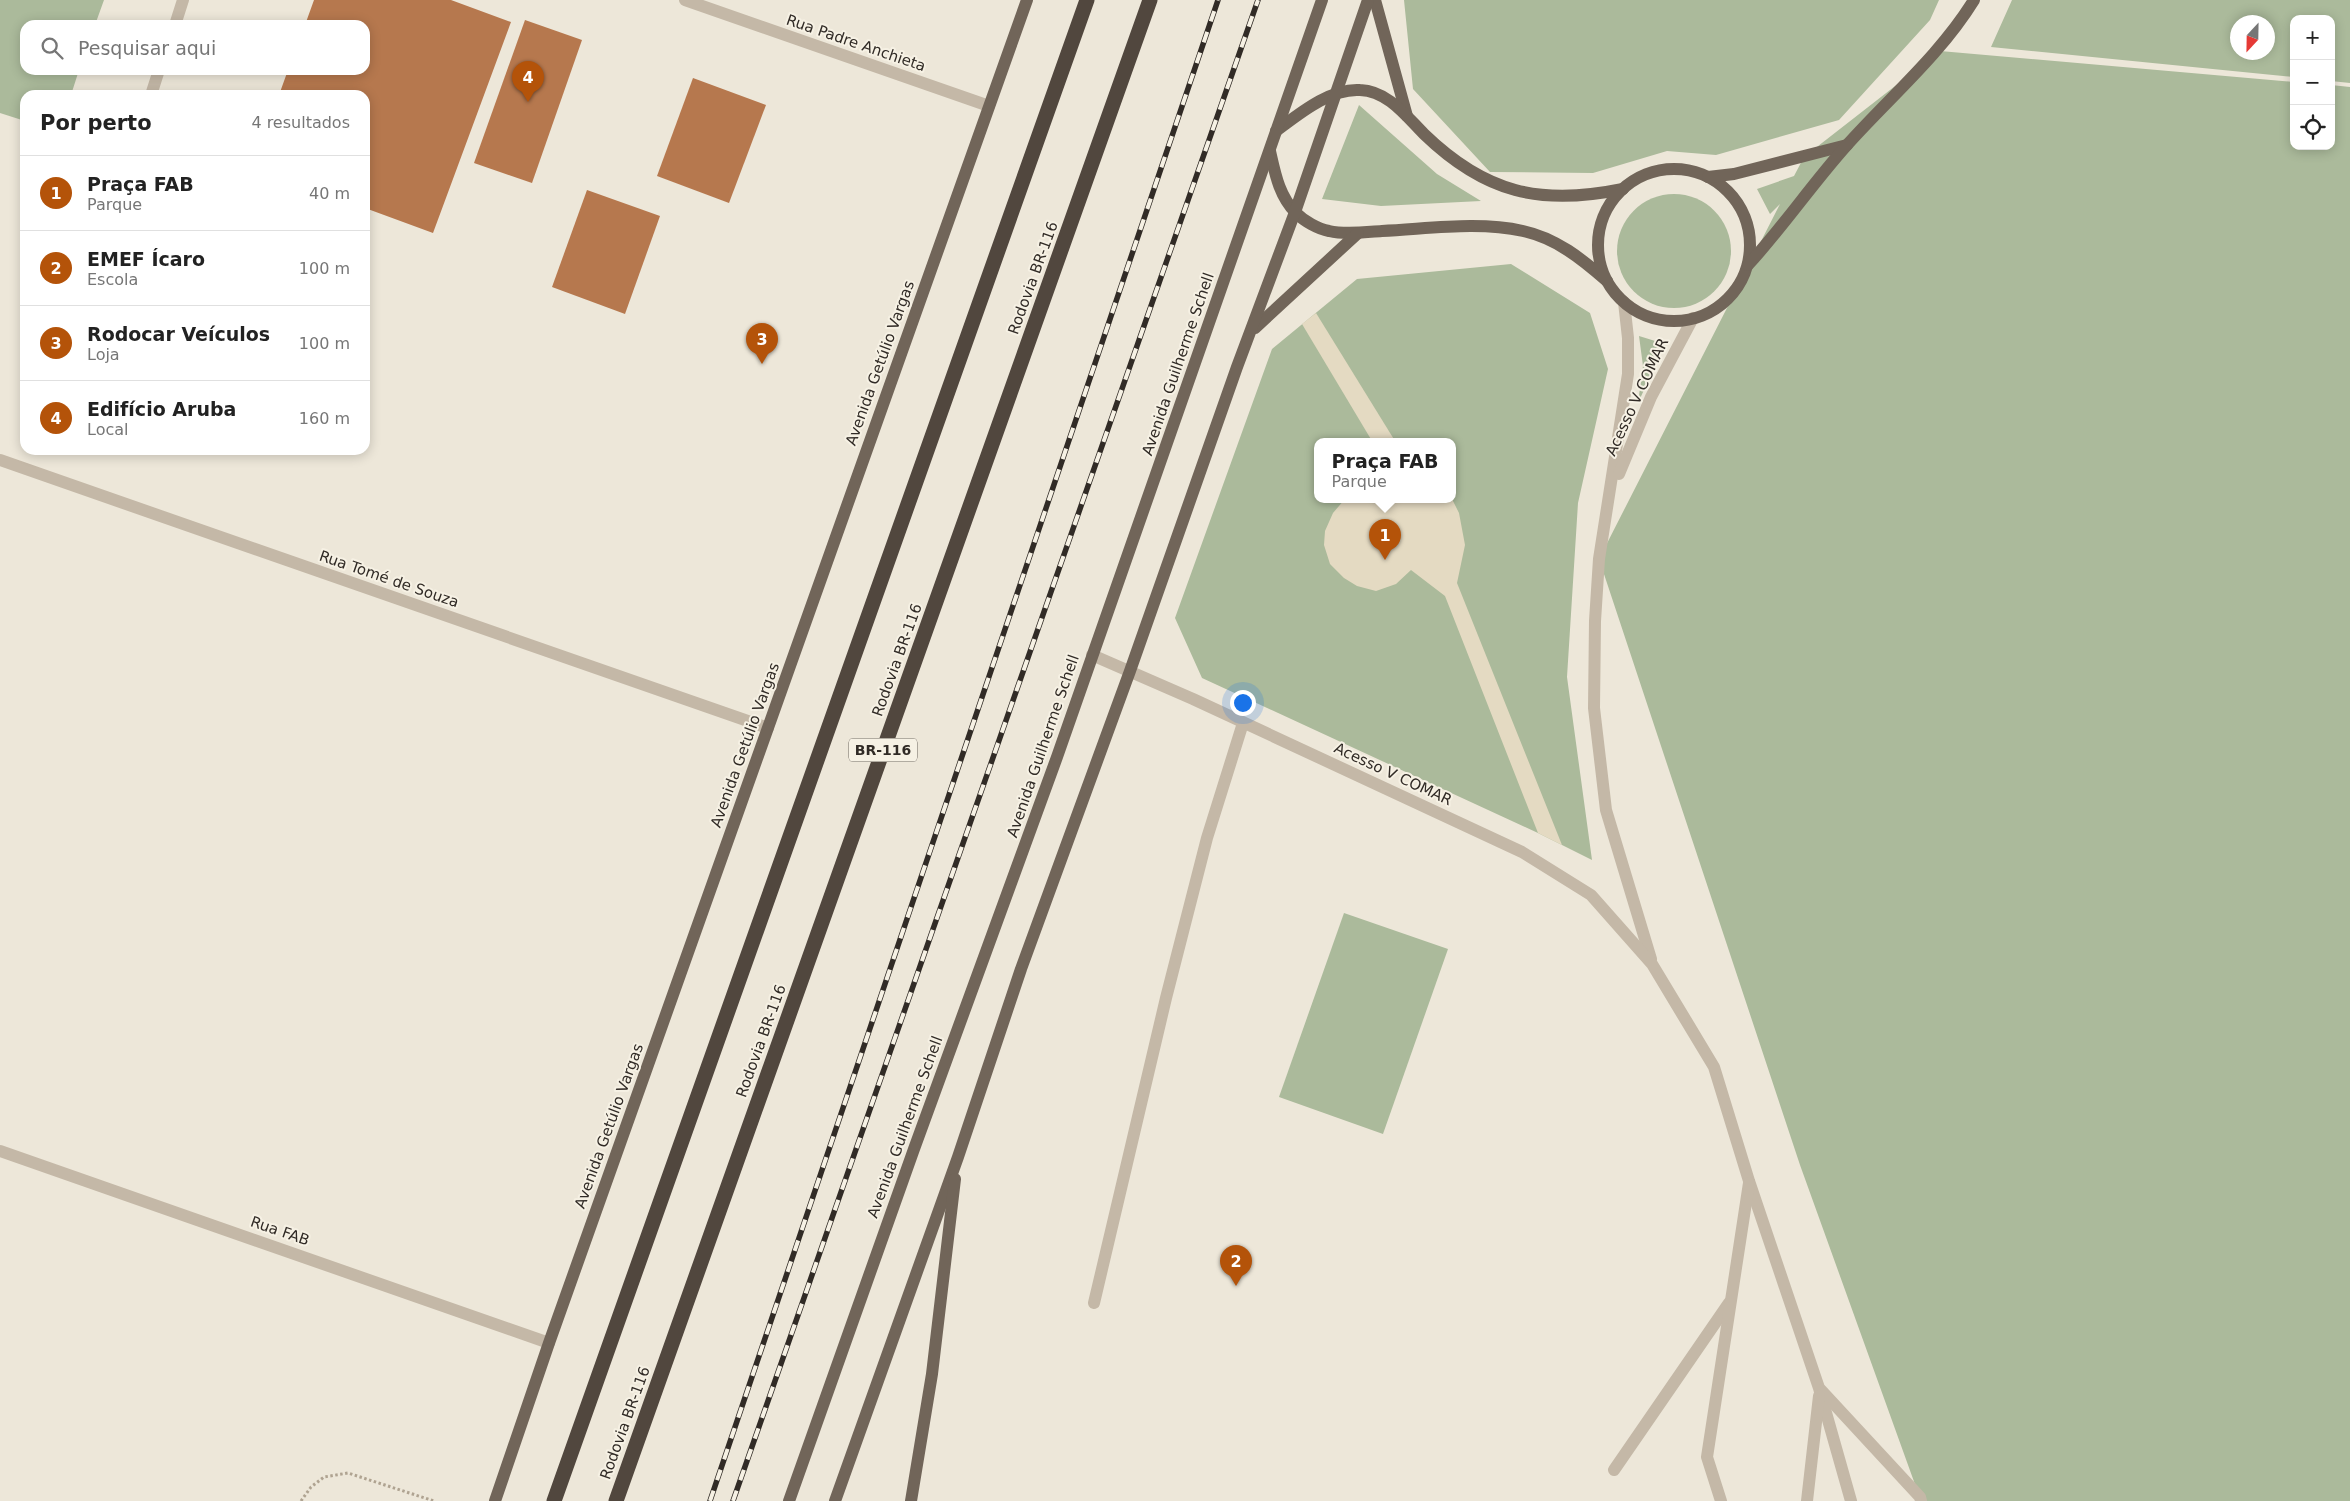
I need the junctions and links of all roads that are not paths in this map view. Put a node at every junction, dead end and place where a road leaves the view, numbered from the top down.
1 (183, 0) edge
2 (685, 0) edge
3 (1027, 0) edge
4 (1150, 0) edge
5 (1322, 0) edge
6 (1368, 0) edge
7 (1375, 0) edge
8 (1974, 0) edge
9 (1086, 2) edge
10 (177, 20) edge
11 (157, 75) edge
12 (153, 90) edge
13 (1335, 95) junction
14 (989, 106) junction
15 (1407, 116) junction
16 (1276, 131) junction
17 (1847, 145) junction
18 (1270, 150) junction
19 (1708, 177) junction
20 (1623, 189) junction
21 (1295, 212) junction
22 (1358, 233) junction
23 (1748, 265) junction
24 (1608, 283) junction
25 (1624, 302) junction
26 (1693, 318) junction
27 (1252, 330) junction
28 (0, 460) edge
29 (1612, 490) junction
30 (1092, 655) junction
31 (1130, 671) junction
32 (1243, 723) junction
33 (768, 728) junction
34 (1652, 964) junction
35 (0, 1151) edge
36 (958, 1157) junction
37 (1749, 1181) junction
38 (1731, 1301) junction
39 (1094, 1303) dead end
40 (550, 1342) junction
41 (1819, 1388) junction
42 (1614, 1470) dead end
43 (495, 1501) edge
44 (554, 1501) edge
45 (616, 1501) edge
46 (790, 1501) edge
47 (835, 1501) edge
48 (912, 1501) edge
49 (1721, 1501) edge
50 (1808, 1501) edge
51 (1851, 1501) edge
52 (1922, 1501) edge

1 - 10 street
2 - 14 street, Rua Padre Anchieta
3 - 14 main road, Avenida Getúlio Vargas
4 - 45 highway, Rodovia BR-116 / BR-116
5 - 16 main road, Avenida Guilherme Schell
6 - 13 main road
7 - 15 main road
8 - 17 main road
9 - 44 highway
11 - 12 street
13 - 15 main road
13 - 16 main road
13 - 21 main road
14 - 33 main road, Avenida Getúlio Vargas
15 - 20 main road
16 - 18 main road, Avenida Guilherme Schell
17 - 19 main road
17 - 23 main road
18 - 21 main road
18 - 30 main road, Avenida Guilherme Schell
19 - 20 main road
19 - 23 main road
20 - 24 main road
21 - 22 main road
21 - 27 main road
22 - 24 main road
22 - 27 main road
23 - 26 main road
24 - 25 main road
25 - 26 main road
25 - 29 street, Acesso V COMAR
26 - 29 street, Acesso V COMAR
27 - 31 main road
28 - 33 street, Rua Tomé de Souza
29 - 34 street, Acesso V COMAR
30 - 31 street, Acesso V COMAR
30 - 46 main road, Avenida Guilherme Schell
31 - 32 street, Acesso V COMAR
31 - 36 main road
32 - 34 street, Acesso V COMAR
32 - 39 street
33 - 40 main road, Avenida Getúlio Vargas
34 - 37 street, Acesso V COMAR
35 - 40 street, Rua FAB
36 - 47 main road
36 - 48 main road
37 - 38 street
37 - 41 street, Acesso V COMAR
38 - 42 street
38 - 49 street
40 - 43 main road, Avenida Getúlio Vargas
41 - 50 street
41 - 51 street, Acesso V COMAR
41 - 52 street

